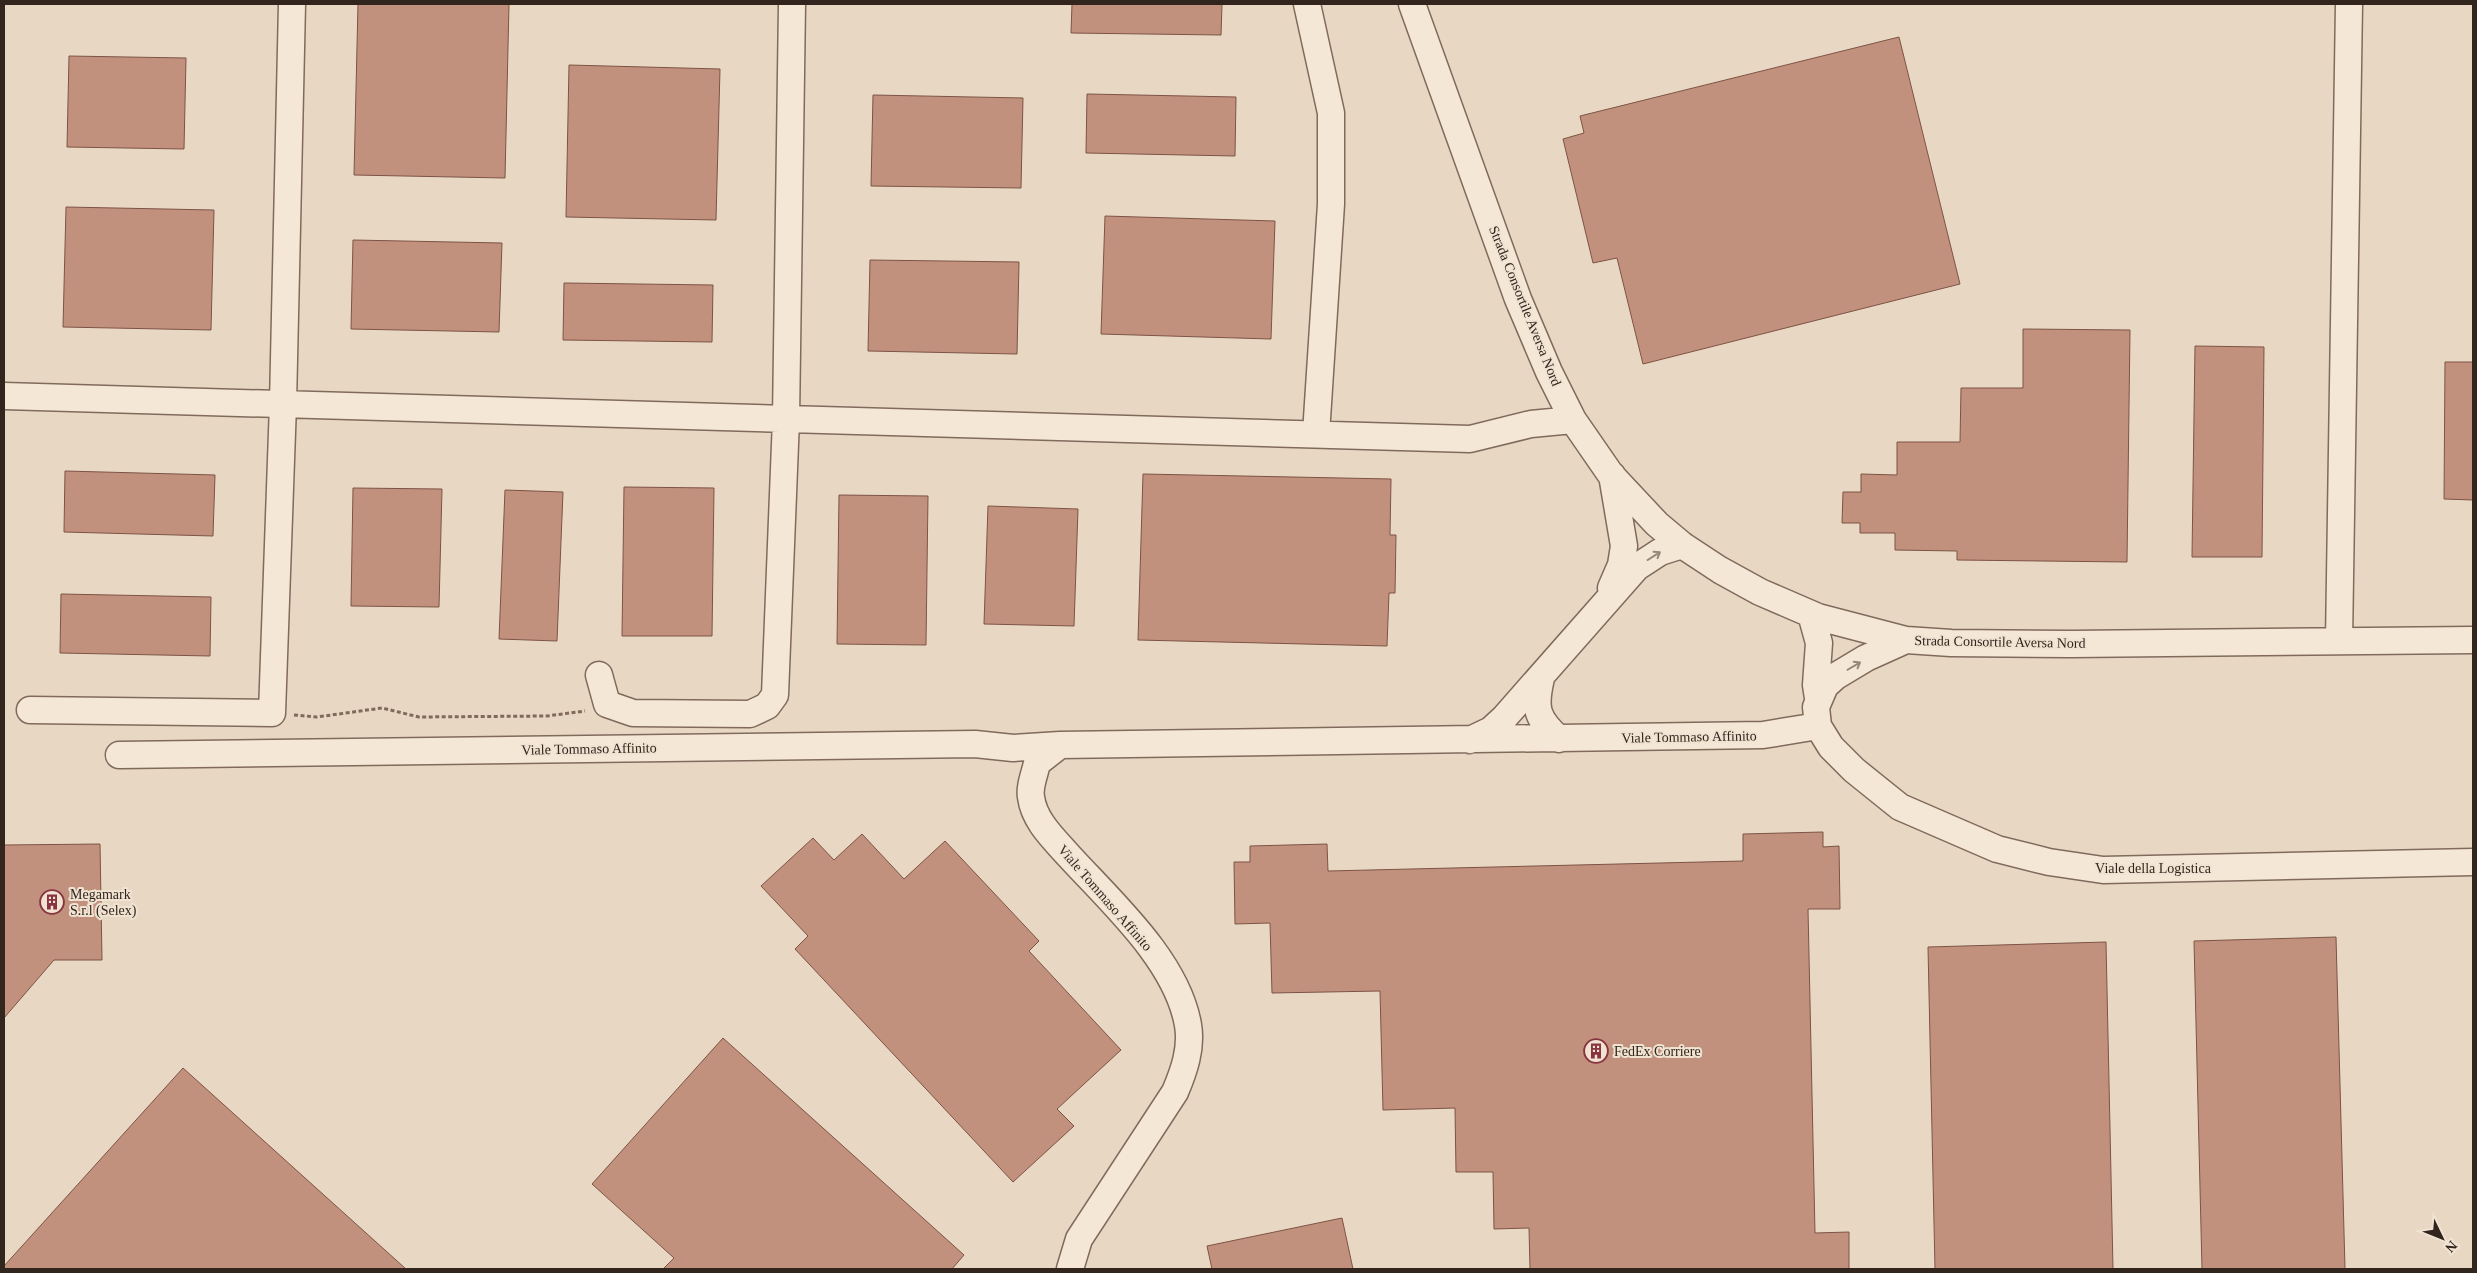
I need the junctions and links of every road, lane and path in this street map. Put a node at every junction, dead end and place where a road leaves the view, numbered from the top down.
1 (292, 4) edge
2 (792, 4) edge
3 (1308, 4) edge
4 (1412, 4) edge
5 (2349, 4) edge
6 (1549, 372) junction
7 (4, 396) edge
8 (283, 404) junction
9 (786, 419) junction
10 (1573, 420) junction
11 (1531, 424) junction
12 (1316, 434) junction
13 (1611, 475) junction
14 (1682, 545) junction
15 (1606, 600) junction
16 (1811, 614) junction
17 (1906, 640) junction
18 (2473, 640) edge
19 (2339, 641) junction
20 (599, 675) dead end
21 (1541, 678) junction
22 (1818, 698) junction
23 (607, 704) junction
24 (30, 710) dead end
25 (272, 713) junction
26 (1818, 726) junction
27 (1560, 739) junction
28 (1469, 741) junction
29 (1060, 745) junction
30 (119, 755) dead end
31 (2473, 862) edge
32 (1070, 1269) edge

1 - 8 street
2 - 9 street
3 - 12 street
4 - 6 street, Strada Consortile Aversa Nord
5 - 19 street
6 - 10 street, Strada Consortile Aversa Nord
6 - 11 street
7 - 8 street
8 - 9 street
8 - 25 street
9 - 12 street
9 - 23 street
10 - 11 street
10 - 13 street, Strada Consortile Aversa Nord
11 - 12 street
13 - 14 street, Strada Consortile Aversa Nord
13 - 15 street, Viale Tommaso Affinito
15 -> 14 street, Viale Tommaso Affinito
14 - 16 street, Strada Consortile Aversa Nord
15 - 21 street, Viale Tommaso Affinito
16 - 17 street, Strada Consortile Aversa Nord
16 - 22 street
17 - 19 street, Strada Consortile Aversa Nord
22 -> 17 street
18 - 19 street, Strada Consortile Aversa Nord
20 - 23 street
21 - 27 street, Viale Tommaso Affinito
21 - 28 street, Viale Tommaso Affinito
22 - 26 street
23 - 25 path
24 - 25 street
26 - 27 street, Viale Tommaso Affinito
26 - 31 street, Viale della Logistica
27 - 28 street, Viale Tommaso Affinito
28 - 29 street, Viale Tommaso Affinito
29 - 30 street, Viale Tommaso Affinito
29 - 32 street, Viale Tommaso Affinito

